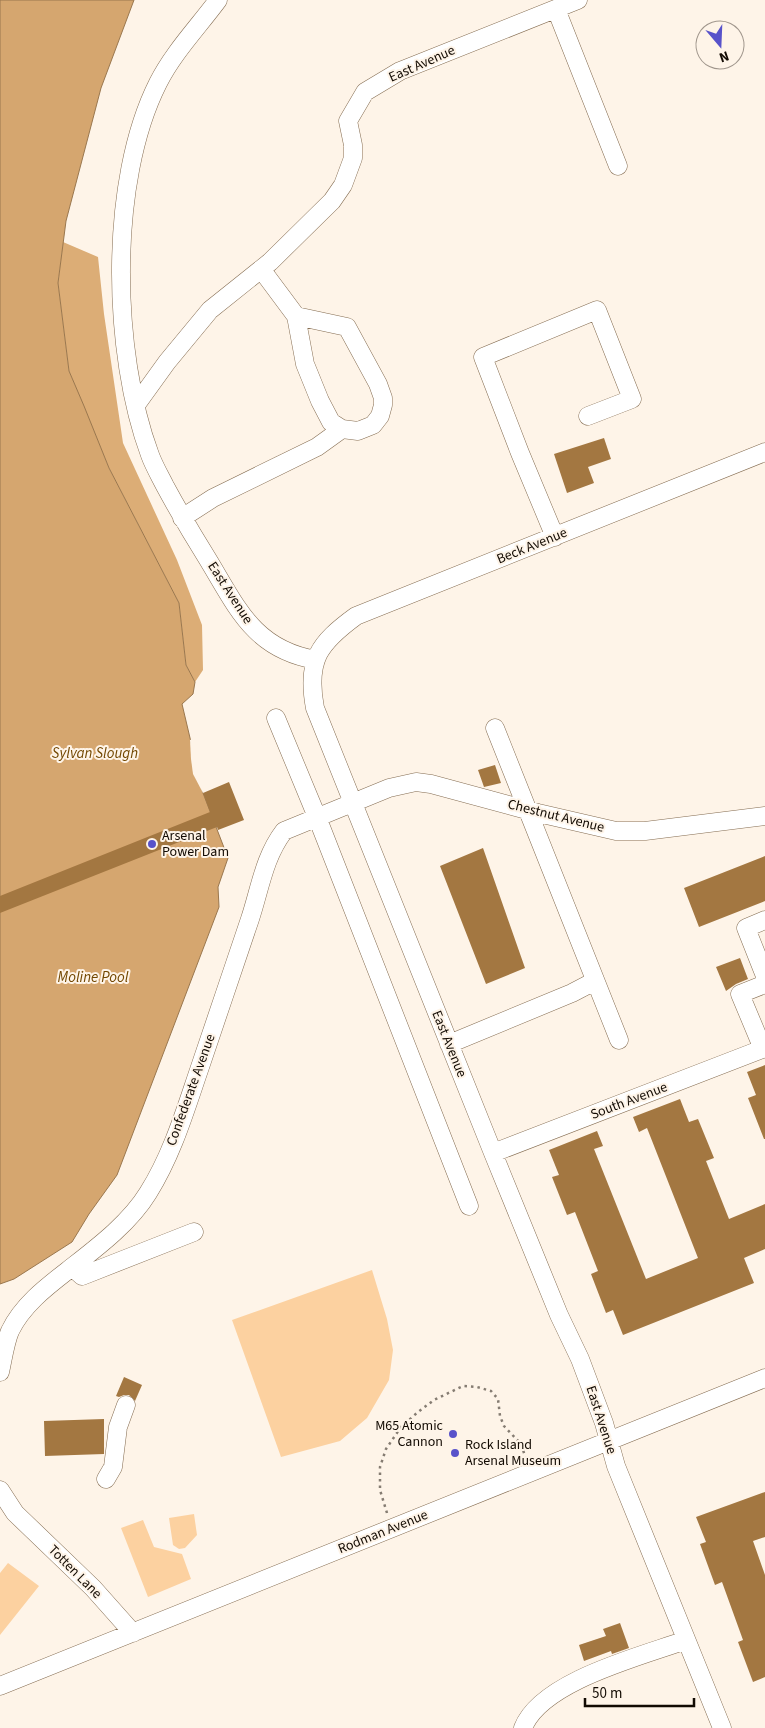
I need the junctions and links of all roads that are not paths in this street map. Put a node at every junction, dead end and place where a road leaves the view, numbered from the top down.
1 (218, 0) edge
2 (578, 0) edge
3 (556, 9) junction
4 (618, 166) dead end
5 (261, 269) junction
6 (296, 316) junction
7 (136, 405) junction
8 (588, 416) dead end
9 (342, 429) junction
10 (765, 452) edge
11 (182, 518) junction
12 (555, 537) junction
13 (316, 660) junction
14 (276, 718) dead end
15 (495, 728) dead end
16 (353, 804) junction
17 (526, 809) junction
18 (765, 816) edge
19 (317, 817) junction
20 (765, 920) edge
21 (765, 976) edge
22 (595, 981) junction
23 (765, 984) edge
24 (619, 1040) dead end
25 (449, 1044) junction
26 (764, 1049) edge
27 (493, 1153) junction
28 (469, 1206) dead end
29 (194, 1232) dead end
30 (72, 1267) junction
31 (0, 1372) edge
32 (765, 1378) edge
33 (126, 1405) dead end
34 (608, 1442) junction
35 (106, 1479) dead end
36 (0, 1490) edge
37 (7, 1513) edge
38 (133, 1633) junction
39 (686, 1640) junction
40 (0, 1686) edge
41 (523, 1728) edge
42 (722, 1728) edge

1 - 7 street, East Avenue
2 - 3 street, East Avenue
3 - 4 street
3 - 5 street, East Avenue
5 - 6 street
5 - 7 street, East Avenue
6 - 9 street
6 - 9 street
7 - 11 street, East Avenue
8 - 12 street
9 - 11 street
10 - 12 street, Beck Avenue
11 - 13 street, East Avenue
12 - 13 street, Beck Avenue
13 - 16 street, East Avenue
14 - 19 street
15 - 17 street
16 - 17 street, Chestnut Avenue
16 - 19 street, Confederate Avenue
16 - 25 street, East Avenue
17 - 18 street, Chestnut Avenue
17 - 22 street
19 - 28 street
19 - 30 street, Confederate Avenue
20 - 21 street
22 - 24 street
22 - 25 street
23 - 26 street
25 - 27 street, East Avenue
26 - 27 street, South Avenue
27 - 34 street, East Avenue
29 - 30 street
30 - 31 street, Confederate Avenue
32 - 34 street, Rodman Avenue
33 - 35 street
34 - 38 street, Rodman Avenue
34 - 39 street, East Avenue
36 - 37 street, Totten Lane
37 - 38 street, Totten Lane
38 - 40 street, Rodman Avenue
39 - 41 street
39 - 42 street, East Avenue

